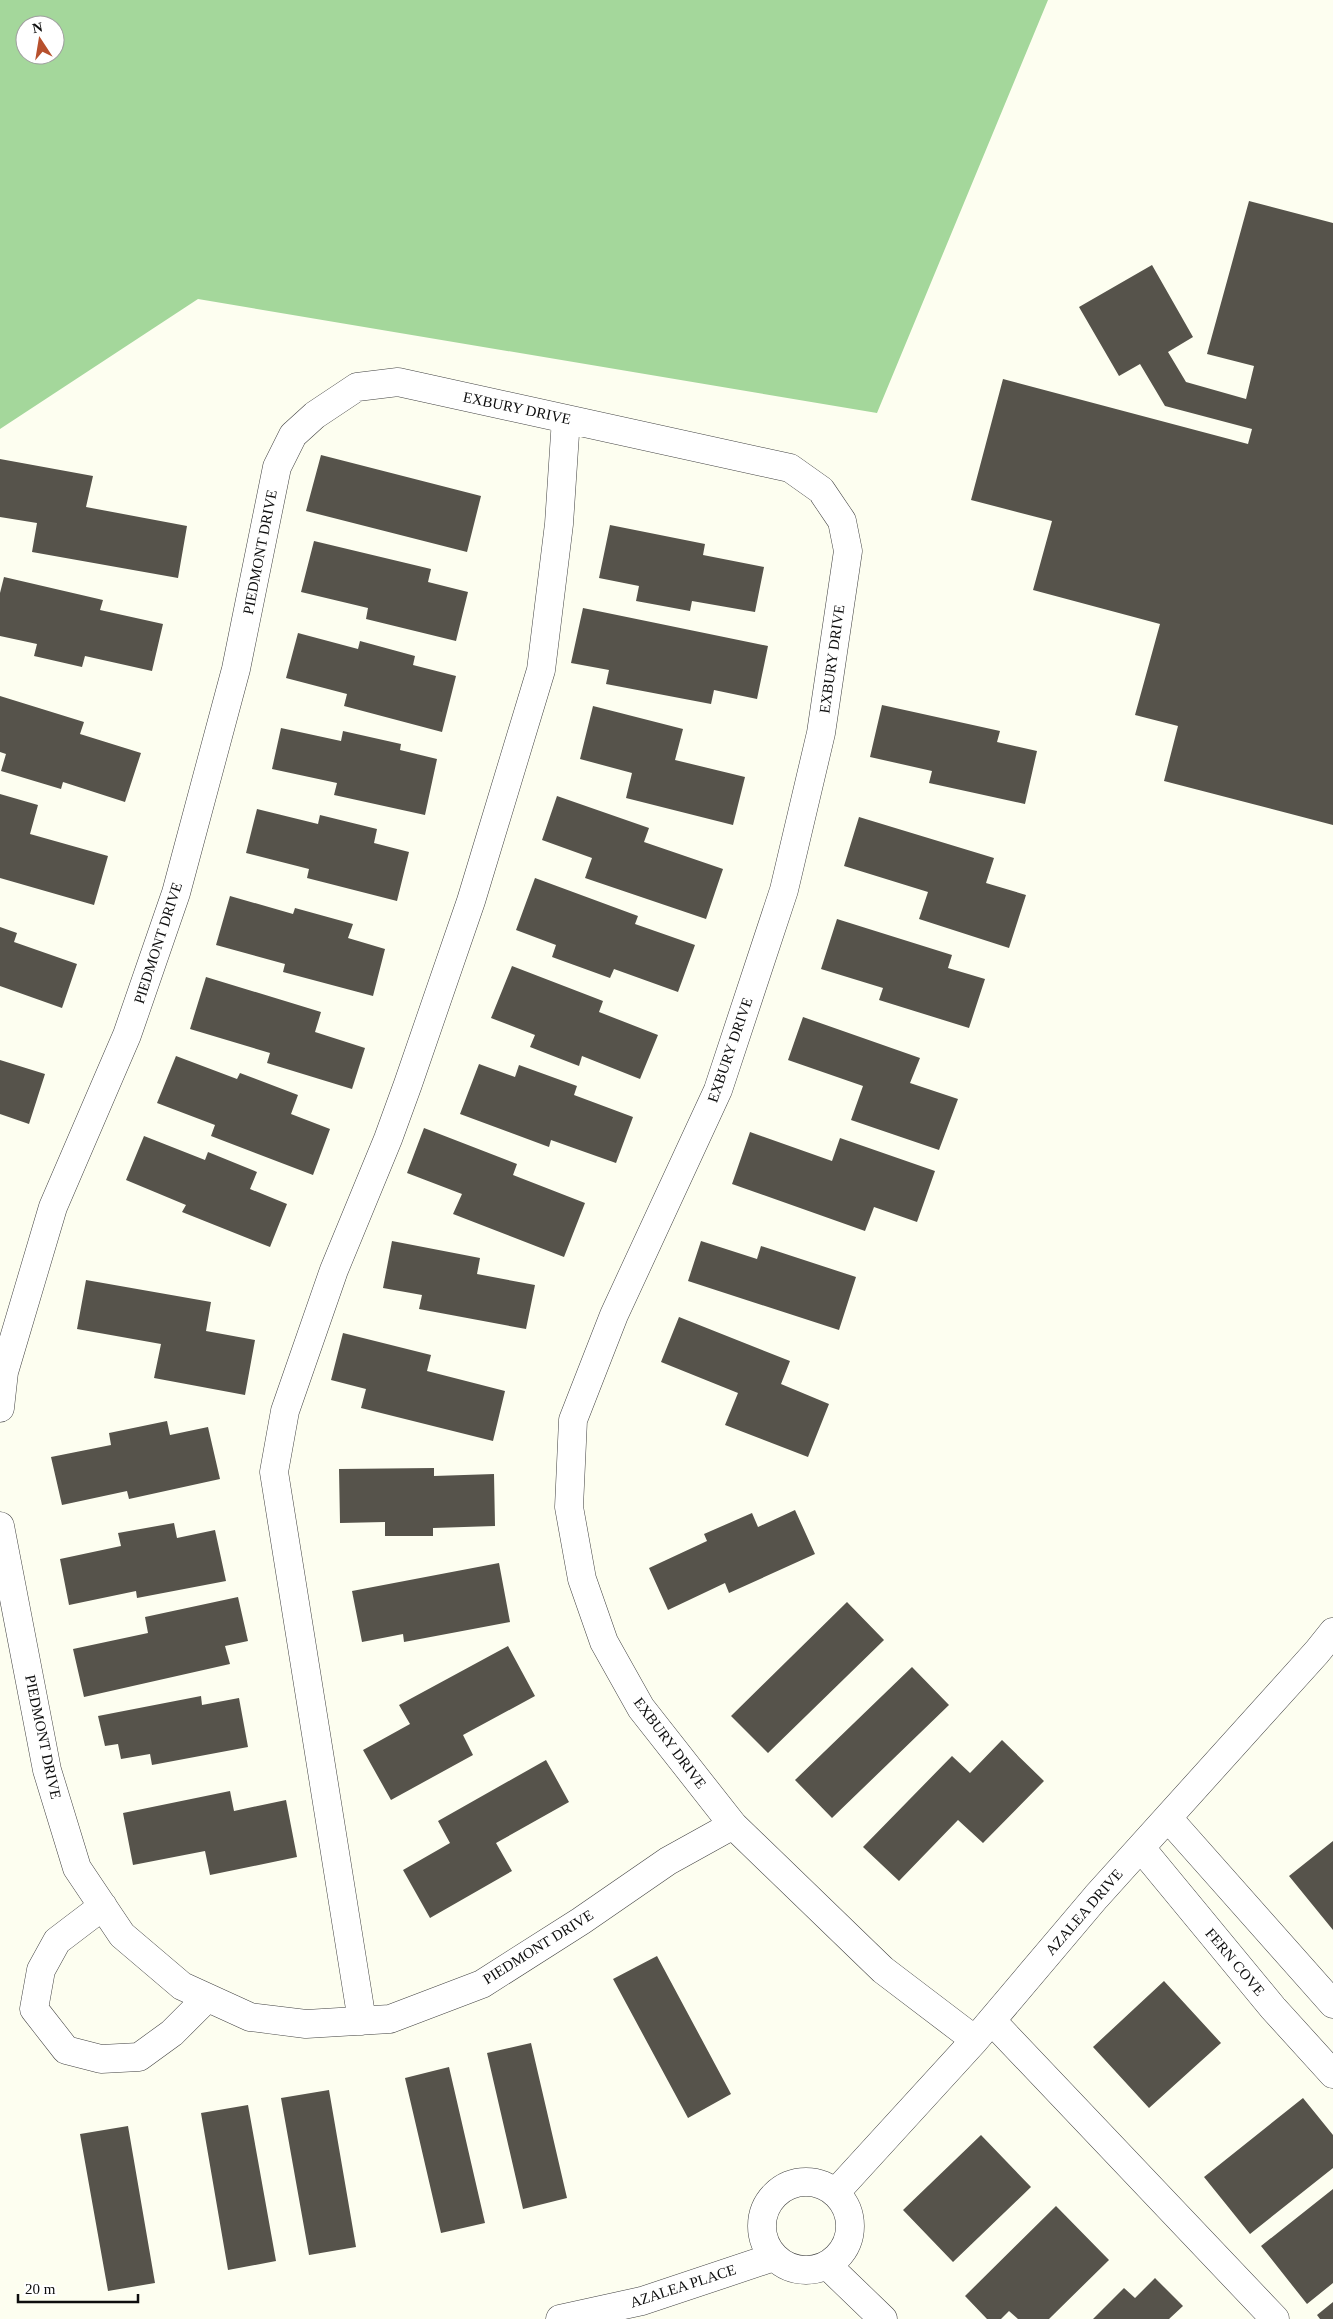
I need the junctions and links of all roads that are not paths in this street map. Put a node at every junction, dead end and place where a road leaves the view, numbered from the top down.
1 (566, 419) junction
2 (277, 467) joint
3 (0, 1408) edge
4 (0, 1526) edge
5 (1328, 1652) edge
6 (1168, 1818) junction
7 (733, 1825) junction
8 (1140, 1848) junction
9 (103, 1906) junction
10 (207, 1998) junction
11 (1333, 2004) edge
12 (362, 2021) junction
13 (984, 2031) junction
14 (1333, 2074) edge
15 (836, 2192) junction
16 (774, 2257) junction
17 (827, 2265) junction
18 (560, 2319) edge
19 (883, 2319) edge
20 (1275, 2319) edge

1 - 2 street, EXBURY DRIVE
1 - 7 street, EXBURY DRIVE
1 - 12 street
2 - 3 street, PIEDMONT DRIVE
4 - 9 street, PIEDMONT DRIVE
5 - 6 street, AZALEA DRIVE
6 - 8 street, AZALEA DRIVE
6 - 11 street
7 - 12 street, PIEDMONT DRIVE
7 - 13 street, EXBURY DRIVE
8 - 13 street, AZALEA DRIVE
8 - 14 street, FERN COVE
9 - 10 street, PIEDMONT DRIVE
9 - 10 street
10 - 12 street, PIEDMONT DRIVE
13 - 15 street, AZALEA DRIVE
13 - 20 street, EXBURY DRIVE
15 - 16 street
15 - 17 street
16 - 17 street
16 - 18 street, AZALEA PLACE
17 - 19 street

